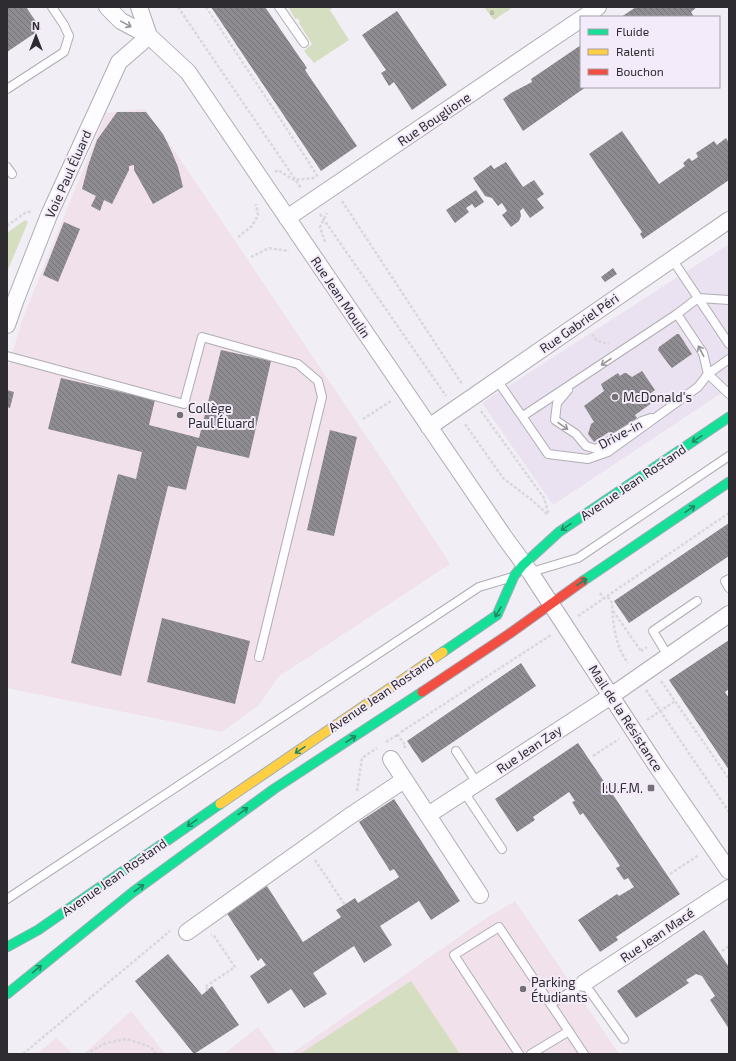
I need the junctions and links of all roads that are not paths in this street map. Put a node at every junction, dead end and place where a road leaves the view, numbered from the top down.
1 (52, 7) edge
2 (106, 7) edge
3 (139, 7) edge
4 (279, 7) edge
5 (598, 7) edge
6 (585, 16) edge
7 (580, 20) edge
8 (149, 36) junction
9 (304, 43) dead end
10 (7, 90) edge
11 (7, 166) edge
12 (12, 174) dead end
13 (287, 218) junction
14 (729, 220) edge
15 (672, 259) junction
16 (11, 296) edge
17 (698, 298) junction
18 (729, 300) edge
19 (677, 314) junction
20 (7, 325) edge
21 (729, 344) edge
22 (7, 356) edge
23 (729, 359) edge
24 (708, 374) junction
25 (497, 380) junction
26 (573, 383) junction
27 (729, 394) edge
28 (664, 412) junction
29 (524, 416) junction
30 (729, 417) edge
31 (429, 427) junction
32 (729, 456) edge
33 (729, 482) edge
34 (522, 571) junction
35 (729, 579) edge
36 (729, 588) edge
37 (697, 601) dead end
38 (550, 604) junction
39 (729, 614) edge
40 (258, 656) dead end
41 (668, 656) junction
42 (611, 696) junction
43 (456, 751) dead end
44 (391, 759) dead end
45 (404, 780) junction
46 (477, 783) junction
47 (464, 792) junction
48 (428, 815) junction
49 (502, 849) dead end
50 (729, 871) edge
51 (729, 888) edge
52 (480, 894) dead end
53 (7, 900) edge
54 (38, 930) junction
55 (189, 931) road end
56 (7, 947) edge
57 (7, 958) edge
58 (584, 983) junction
59 (7, 994) edge
60 (551, 1004) junction
61 (569, 1031) junction
62 (624, 1039) dead end
63 (519, 1054) edge
64 (532, 1054) edge
65 (584, 1054) edge

1 - 10 lane
2 -> 8 street, Rue Jean Moulin
3 - 8 street, Rue Jean Moulin
4 - 9 lane
5 - 6 street
7 - 13 street, Rue Bouglione
8 - 13 street, Rue Jean Moulin
8 - 16 street, Voie Paul Éluard
11 - 12 lane
13 - 31 street, Rue Jean Moulin
14 - 15 street, Rue Gabriel Péri
15 - 17 lane
15 - 25 street, Rue Gabriel Péri
16 - 20 street, Voie Paul Éluard
17 - 18 lane
17 - 19 lane
17 - 21 lane
24 -> 19 lane
19 -> 26 lane
22 - 40 lane
23 - 24 lane
24 - 27 lane
24 - 28 lane
25 - 29 lane
25 - 31 street, Rue Gabriel Péri
26 -> 28 lane, Drive-in
26 - 29 lane
28 - 29 lane
30 -> 34 main road, Avenue Jean Rostand
31 - 34 street, Rue Jean Moulin
32 - 34 lane
38 -> 33 main road, Avenue Jean Rostand
34 - 38 street, Mail de la Résistance
34 - 53 lane
34 -> 54 main road, Avenue Jean Rostand
35 - 36 lane
37 - 41 lane
38 - 42 street, Mail de la Résistance
59 -> 38 main road, Avenue Jean Rostand
39 - 41 street, Rue Jean Zay
41 - 42 street, Rue Jean Zay
42 - 46 street, Rue Jean Zay
42 - 50 street, Mail de la Résistance
43 - 46 lane
44 - 45 street
45 - 48 street
45 - 55 street
46 - 47 street, Rue Jean Zay
47 - 48 street, Rue Jean Zay
47 - 49 lane
48 - 52 street
51 - 58 street, Rue Jean Macé
54 - 56 main road, Avenue Jean Rostand
54 - 57 main road
58 - 60 lane
58 - 62 lane
60 - 61 lane
60 - 63 lane
61 - 64 lane
61 - 65 lane

